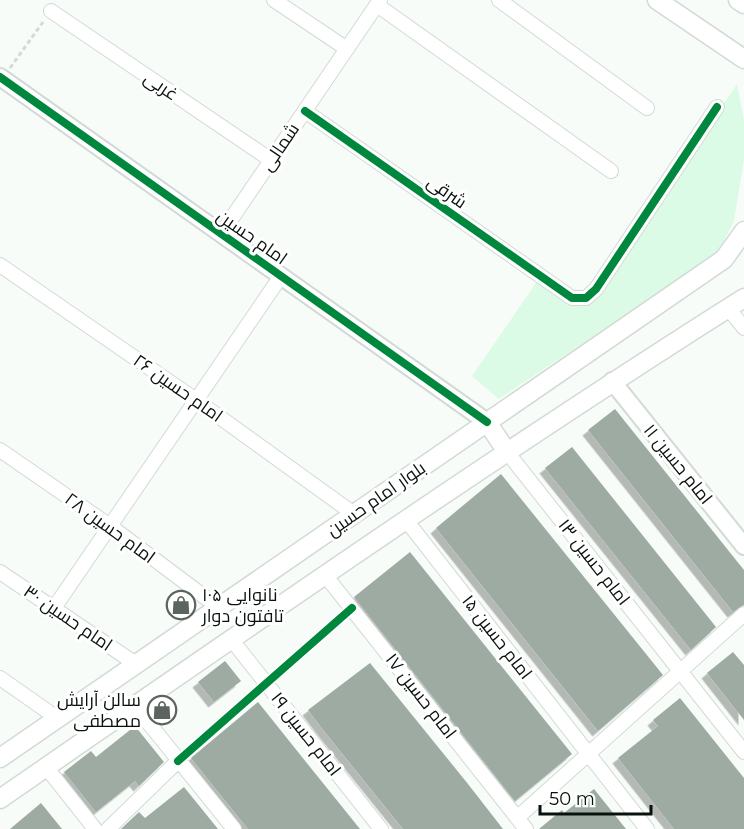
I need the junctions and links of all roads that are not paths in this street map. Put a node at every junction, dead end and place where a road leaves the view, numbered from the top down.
1 (274, 0) edge
2 (499, 0) edge
3 (657, 0) edge
4 (738, 0) edge
5 (378, 3) edge
6 (744, 4) edge
7 (51, 11) road end
8 (347, 49) junction
9 (744, 59) edge
10 (1, 78) edge
11 (717, 107) dead end
12 (647, 108) dead end
13 (305, 111) junction
14 (271, 160) junction
15 (611, 171) dead end
16 (744, 231) edge
17 (221, 234) junction
18 (0, 265) edge
19 (281, 276) junction
20 (744, 298) edge
21 (728, 308) junction
22 (744, 328) edge
23 (612, 381) junction
24 (196, 400) junction
25 (487, 422) junction
26 (0, 450) edge
27 (507, 452) junction
28 (354, 514) junction
29 (406, 520) junction
30 (110, 526) junction
31 (744, 546) edge
32 (0, 572) edge
33 (325, 575) junction
34 (218, 607) junction
35 (54, 608) junction
36 (744, 614) edge
37 (231, 639) junction
38 (136, 664) junction
39 (680, 671) junction
40 (0, 678) edge
41 (135, 706) junction
42 (57, 718) junction
43 (744, 752) edge
44 (588, 754) junction
45 (0, 758) edge
46 (178, 761) junction
47 (46, 767) junction
48 (0, 799) edge
49 (517, 818) junction
50 (95, 829) edge
51 (108, 829) edge
52 (234, 829) edge
53 (381, 829) edge
54 (526, 829) edge
55 (647, 829) edge

1 - 8 street
2 - 12 street
3 - 9 main road
4 - 6 main road
5 - 8 street, شمالی
5 - 15 street
7 - 14 street, غربی
8 - 13 street, شمالی
10 - 17 street, امام حسین
11 - 13 street, شرقی
13 - 14 street, شمالی
14 - 17 street, شمالی
16 - 25 main road, بلوار امام حسین
17 - 19 street, امام حسین
18 - 24 street, امام حسین ۲۶
19 - 24 street
19 - 25 street, امام حسین
20 - 21 main road, بلوار امام حسین
21 - 22 street
21 - 23 main road, بلوار امام حسین
23 - 27 main road, بلوار امام حسین
23 - 31 street, امام حسین ۱۱
24 - 28 street, امام حسین ۲۶
24 - 30 street
25 - 27 main road
25 - 28 main road, بلوار امام حسین
26 - 30 street, امام حسین ۲۸
27 - 29 main road, بلوار امام حسین
27 - 39 street, امام حسین ۱۳
28 - 34 main road, بلوار امام حسین
29 - 33 main road, بلوار امام حسین
29 - 44 street, امام حسین ۱۵
30 - 34 street, امام حسین ۲۸
30 - 35 street
32 - 35 street, امام حسین ۳۰
33 - 37 main road, بلوار امام حسین
33 - 49 street, امام حسین ۱۷
34 - 38 main road, بلوار امام حسین
35 - 38 street, امام حسین ۳۰
36 - 39 street
37 - 41 main road, بلوار امام حسین
37 - 53 street, امام حسین ۱۹
38 - 42 main road, بلوار امام حسین
39 - 43 street, امام حسین ۱۳
39 - 44 street
40 - 42 street
41 - 46 street
41 - 47 main road, بلوار امام حسین
42 - 45 main road, بلوار امام حسین
44 - 49 street
44 - 55 street, امام حسین ۱۵
46 - 51 street
46 - 52 street
47 - 48 main road, بلوار امام حسین
47 - 50 street
49 - 54 street, امام حسین ۱۷

